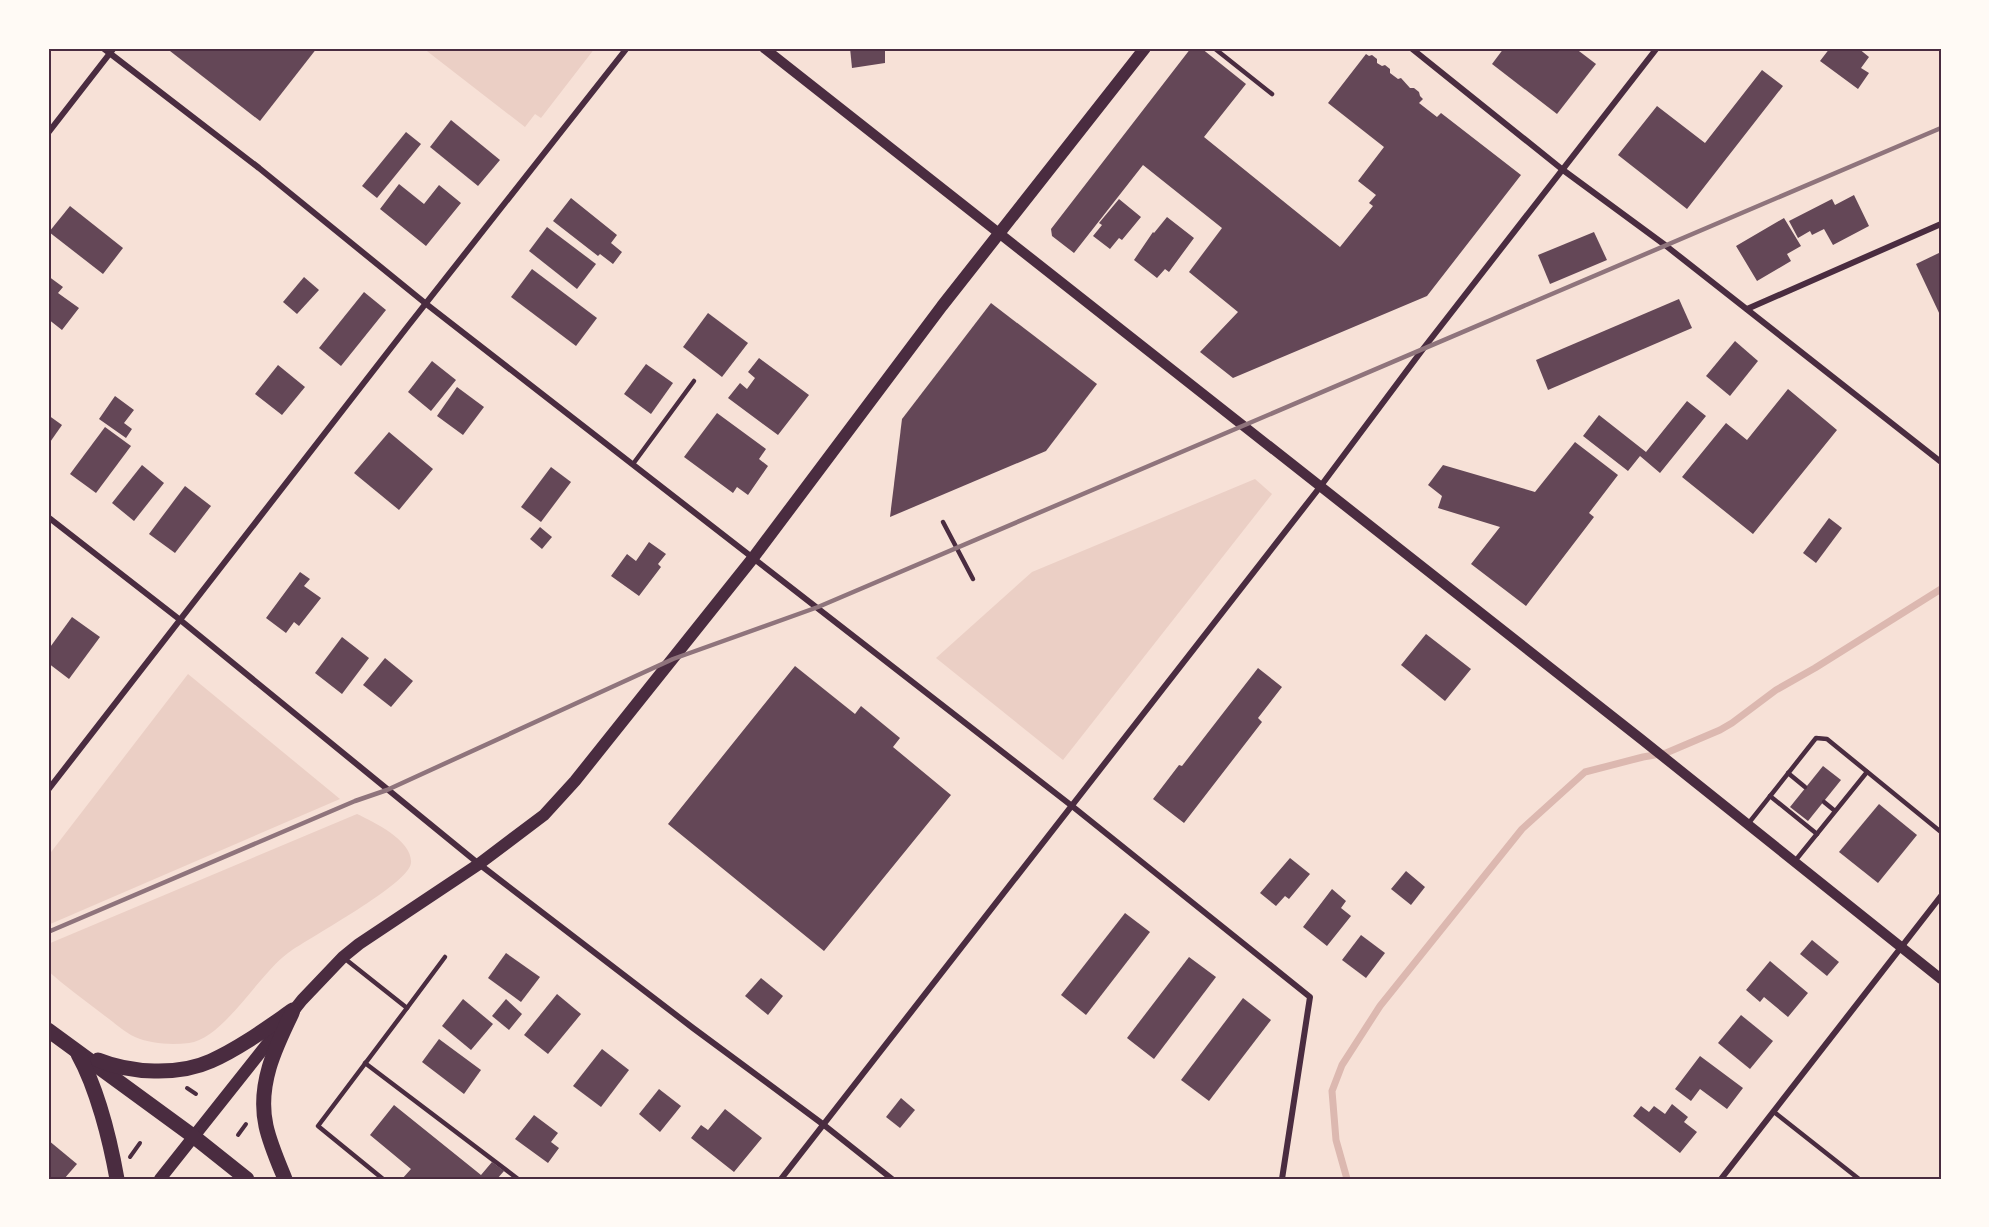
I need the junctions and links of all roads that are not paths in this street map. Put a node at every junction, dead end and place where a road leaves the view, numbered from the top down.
1 (103, 48) edge
2 (627, 48) edge
3 (764, 48) edge
4 (1145, 48) edge
5 (1214, 48) edge
6 (1411, 48) edge
7 (1657, 48) edge
8 (112, 51) edge
9 (1272, 94) dead end
10 (48, 134) edge
11 (1563, 170) junction
12 (1941, 224) edge
13 (999, 233) junction
14 (425, 303) junction
15 (1747, 309) junction
16 (694, 381) dead end
17 (1941, 462) edge
18 (633, 464) junction
19 (1320, 488) junction
20 (48, 517) edge
21 (943, 522) dead end
22 (753, 558) junction
23 (973, 579) dead end
24 (179, 619) junction
25 (1867, 772) junction
26 (1788, 773) junction
27 (1805, 787) dead end
28 (48, 790) edge
29 (1770, 796) junction
30 (1824, 802) dead end
31 (1072, 806) junction
32 (1835, 811) junction
33 (1746, 825) junction
34 (1941, 831) edge
35 (1817, 834) junction
36 (1795, 861) junction
37 (479, 864) junction
38 (1941, 896) edge
39 (1900, 948) junction
40 (343, 957) junction
41 (446, 957) dead end
42 (1941, 979) edge
43 (407, 1008) junction
44 (293, 1010) junction
45 (48, 1030) edge
46 (76, 1051) junction
47 (365, 1063) junction
48 (1774, 1112) junction
49 (824, 1125) junction
50 (193, 1136) junction
51 (117, 1179) edge
52 (160, 1179) edge
53 (247, 1179) edge
54 (285, 1179) edge
55 (383, 1179) edge
56 (518, 1179) edge
57 (781, 1179) edge
58 (892, 1179) edge
59 (1282, 1179) edge
60 (1721, 1179) edge
61 (1859, 1179) edge

1 - 8 street
2 - 14 street
3 - 13 street
4 - 13 main road
5 - 9 lane
6 - 11 street
7 - 11 street
8 - 10 street
8 - 14 street
11 - 15 street
11 - 19 street
12 - 15 street
13 - 19 street
13 - 22 main road
14 - 18 street
14 - 24 street
15 - 17 street
16 - 18 lane
18 - 22 street
19 - 31 street
19 - 33 street
20 - 24 street
21 - 23 lane
22 - 31 street
22 - 37 main road
24 - 28 street
24 - 37 street
25 - 26 lane
25 - 32 lane
25 - 34 lane
26 - 27 lane
26 - 29 lane
29 - 33 lane
29 - 35 lane
30 - 32 lane
31 - 49 street
31 - 59 street
32 - 35 lane
33 - 36 street
35 - 36 lane
36 - 39 street
37 - 40 main road
37 - 49 street
38 - 39 street
39 - 42 street
39 - 48 street
40 - 43 lane
40 - 44 main road
41 - 43 lane
43 - 47 lane
44 - 46 main road
44 - 50 main road
44 - 54 main road
45 - 46 main road
46 - 50 main road
46 - 51 main road
47 - 55 lane
47 - 56 lane
48 - 60 street
48 - 61 lane
49 - 57 street
49 - 58 street
50 - 52 main road
50 - 53 main road

